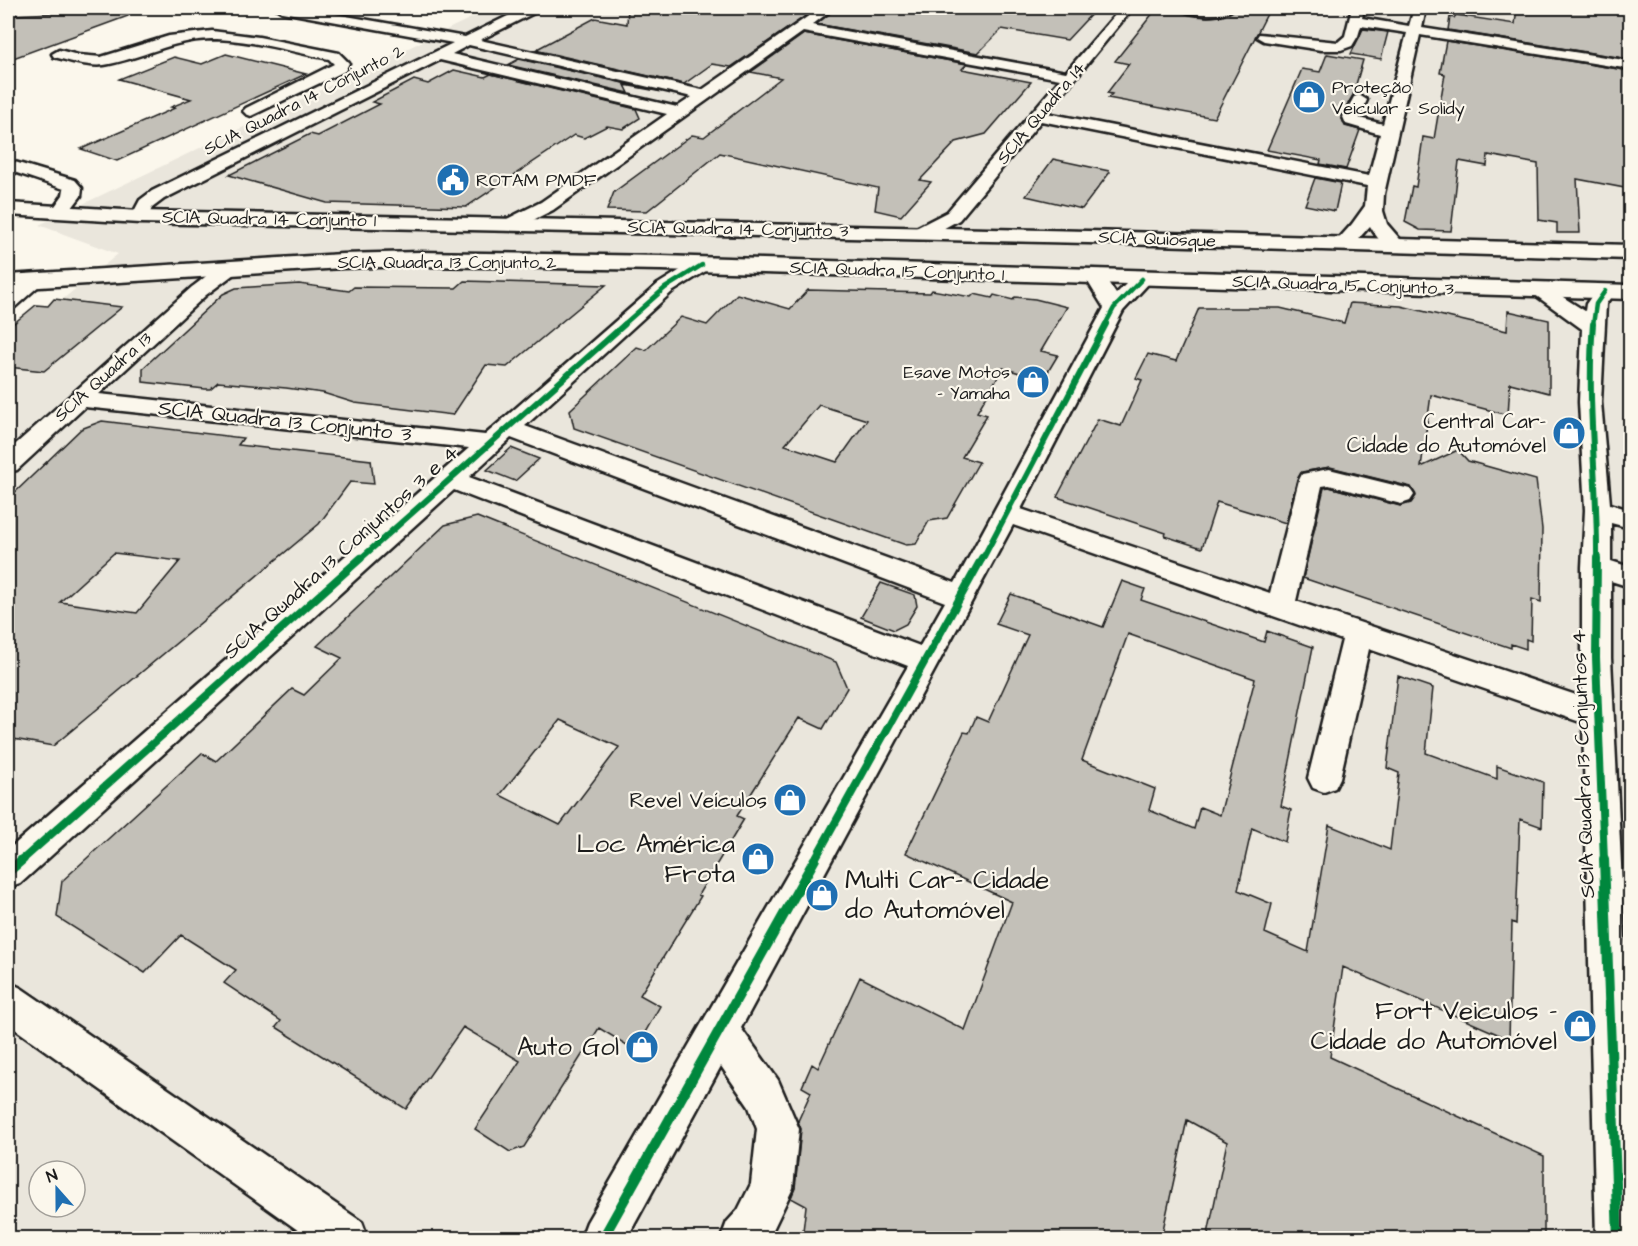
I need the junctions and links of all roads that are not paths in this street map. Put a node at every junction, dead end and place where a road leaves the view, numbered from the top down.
1 (282, 8) edge
2 (532, 8) edge
3 (828, 8) edge
4 (1127, 8) edge
5 (1185, 8) edge
6 (1228, 8) edge
7 (1420, 8) edge
8 (1356, 14) edge
9 (800, 27) junction
10 (1414, 30) junction
11 (213, 35) junction
12 (1264, 37) dead end
13 (467, 41) junction
14 (58, 54) dead end
15 (247, 55) dead end
16 (438, 55) junction
17 (1630, 65) edge
18 (340, 68) junction
19 (302, 69) dead end
20 (322, 75) junction
21 (1071, 77) junction
22 (391, 78) junction
23 (365, 91) junction
24 (704, 95) junction
25 (1359, 100) dead end
26 (251, 111) dead end
27 (679, 112) junction
28 (1039, 116) junction
29 (1389, 131) junction
30 (8, 165) edge
31 (1376, 183) junction
32 (158, 195) junction
33 (8, 209) edge
34 (1372, 209) junction
35 (59, 213) junction
36 (95, 215) junction
37 (140, 217) junction
38 (535, 220) junction
39 (949, 225) junction
40 (772, 230) junction
41 (832, 231) junction
42 (1343, 244) junction
43 (1396, 245) junction
44 (1630, 252) edge
45 (764, 267) junction
46 (835, 268) junction
47 (668, 272) junction
48 (210, 274) junction
49 (34, 280) junction
50 (8, 282) edge
51 (1108, 288) junction
52 (1537, 290) junction
53 (1605, 291) junction
54 (1630, 292) edge
55 (8, 303) edge
56 (1593, 327) junction
57 (80, 399) junction
58 (499, 435) junction
59 (8, 464) edge
60 (450, 479) junction
61 (1401, 495) dead end
62 (1598, 510) junction
63 (1007, 513) junction
64 (1630, 519) edge
65 (1596, 567) junction
66 (1630, 577) edge
67 (962, 597) junction
68 (1280, 608) junction
69 (1358, 635) junction
70 (925, 660) junction
71 (1599, 716) junction
72 (1324, 778) dead end
73 (8, 872) edge
74 (8, 1001) edge
75 (719, 1030) junction
76 (1622, 1219) edge
77 (346, 1239) edge
78 (603, 1239) edge
79 (743, 1239) edge

1 - 13 street
2 - 13 street, SCIA Quadra 14 Conjunto 2
3 - 9 street
4 - 21 street, SCIA Quadra 14
5 - 6 street
7 - 10 street
8 - 10 street
8 - 12 street
9 - 21 street
9 - 24 street
10 - 17 street
10 - 29 street
11 - 14 street
11 - 15 street
11 - 18 street
13 - 16 street, SCIA Quadra 14 Conjunto 2
13 - 24 street
16 - 22 street, SCIA Quadra 14 Conjunto 2
16 - 27 street
18 - 20 street
18 - 22 street
19 - 20 street
20 - 23 street
20 - 26 street
21 - 28 street, SCIA Quadra 14
22 - 23 street, SCIA Quadra 14 Conjunto 2
23 - 32 street, SCIA Quadra 14 Conjunto 2
24 - 27 street
25 - 29 street
27 - 38 street
28 - 31 street
28 - 39 street, SCIA Quadra 14
29 - 31 street
30 - 35 street
31 - 34 street
32 - 36 street
32 - 37 street
33 - 35 main road, SCIA Quadra 14 Conjunto 1
34 - 42 street
34 - 43 street
35 - 36 main road, SCIA Quadra 14 Conjunto 1
36 - 37 main road, SCIA Quadra 14 Conjunto 1
37 - 38 main road, SCIA Quadra 14 Conjunto 1
38 - 40 main road, SCIA Quadra 14 Conjunto 3
39 - 41 main road, SCIA Quadra 14 Conjunto 3
39 - 42 main road, SCIA Quiosque
40 - 41 main road, SCIA Quadra 14 Conjunto 3
40 - 45 main road
41 - 46 main road
42 - 43 main road, SCIA Quiosque
43 - 44 main road, SCIA Quiosque
45 - 46 main road, SCIA Quadra 15 Conjunto 1
45 - 47 main road, SCIA Quadra 15 Conjunto 1
46 - 51 main road, SCIA Quadra 15 Conjunto 1
47 - 48 main road, SCIA Quadra 13 Conjunto 2
47 - 58 street, SCIA Quadra 13 Conjuntos 3 e 4
48 - 49 main road, SCIA Quadra 13 Conjunto 2
48 - 57 street, SCIA Quadra 13
49 - 50 main road, SCIA Quadra 13 Conjunto 2
49 - 55 street
51 - 52 main road, SCIA Quadra 15 Conjunto 3
51 - 63 street
52 - 53 main road, SCIA Quadra 15 Conjunto 3
52 - 56 street
53 - 54 main road, SCIA Quadra 15 Conjunto 3
53 - 56 street, SCIA Quadra 13 Conjuntos 4
56 - 62 street, SCIA Quadra 13 Conjuntos 4
57 - 58 street, SCIA Quadra 13 Conjunto 3
57 - 59 street, SCIA Quadra 13
58 - 60 street, SCIA Quadra 13 Conjuntos 3 e 4
58 - 67 street, SCIA Quadra 13 Conjunto 3
60 - 70 street
60 - 73 street, SCIA Quadra 13 Conjuntos 3 e 4
61 - 68 street
62 - 64 street
62 - 65 street, SCIA Quadra 13 Conjuntos 4
63 - 67 street
63 - 68 street
65 - 66 street
65 - 71 street, SCIA Quadra 13 Conjuntos 4
67 - 70 street
68 - 69 street
69 - 71 street
69 - 72 street
70 - 75 street
71 - 76 street, SCIA Quadra 13 Conjuntos 4
74 - 77 street
75 - 78 street
75 - 79 street

